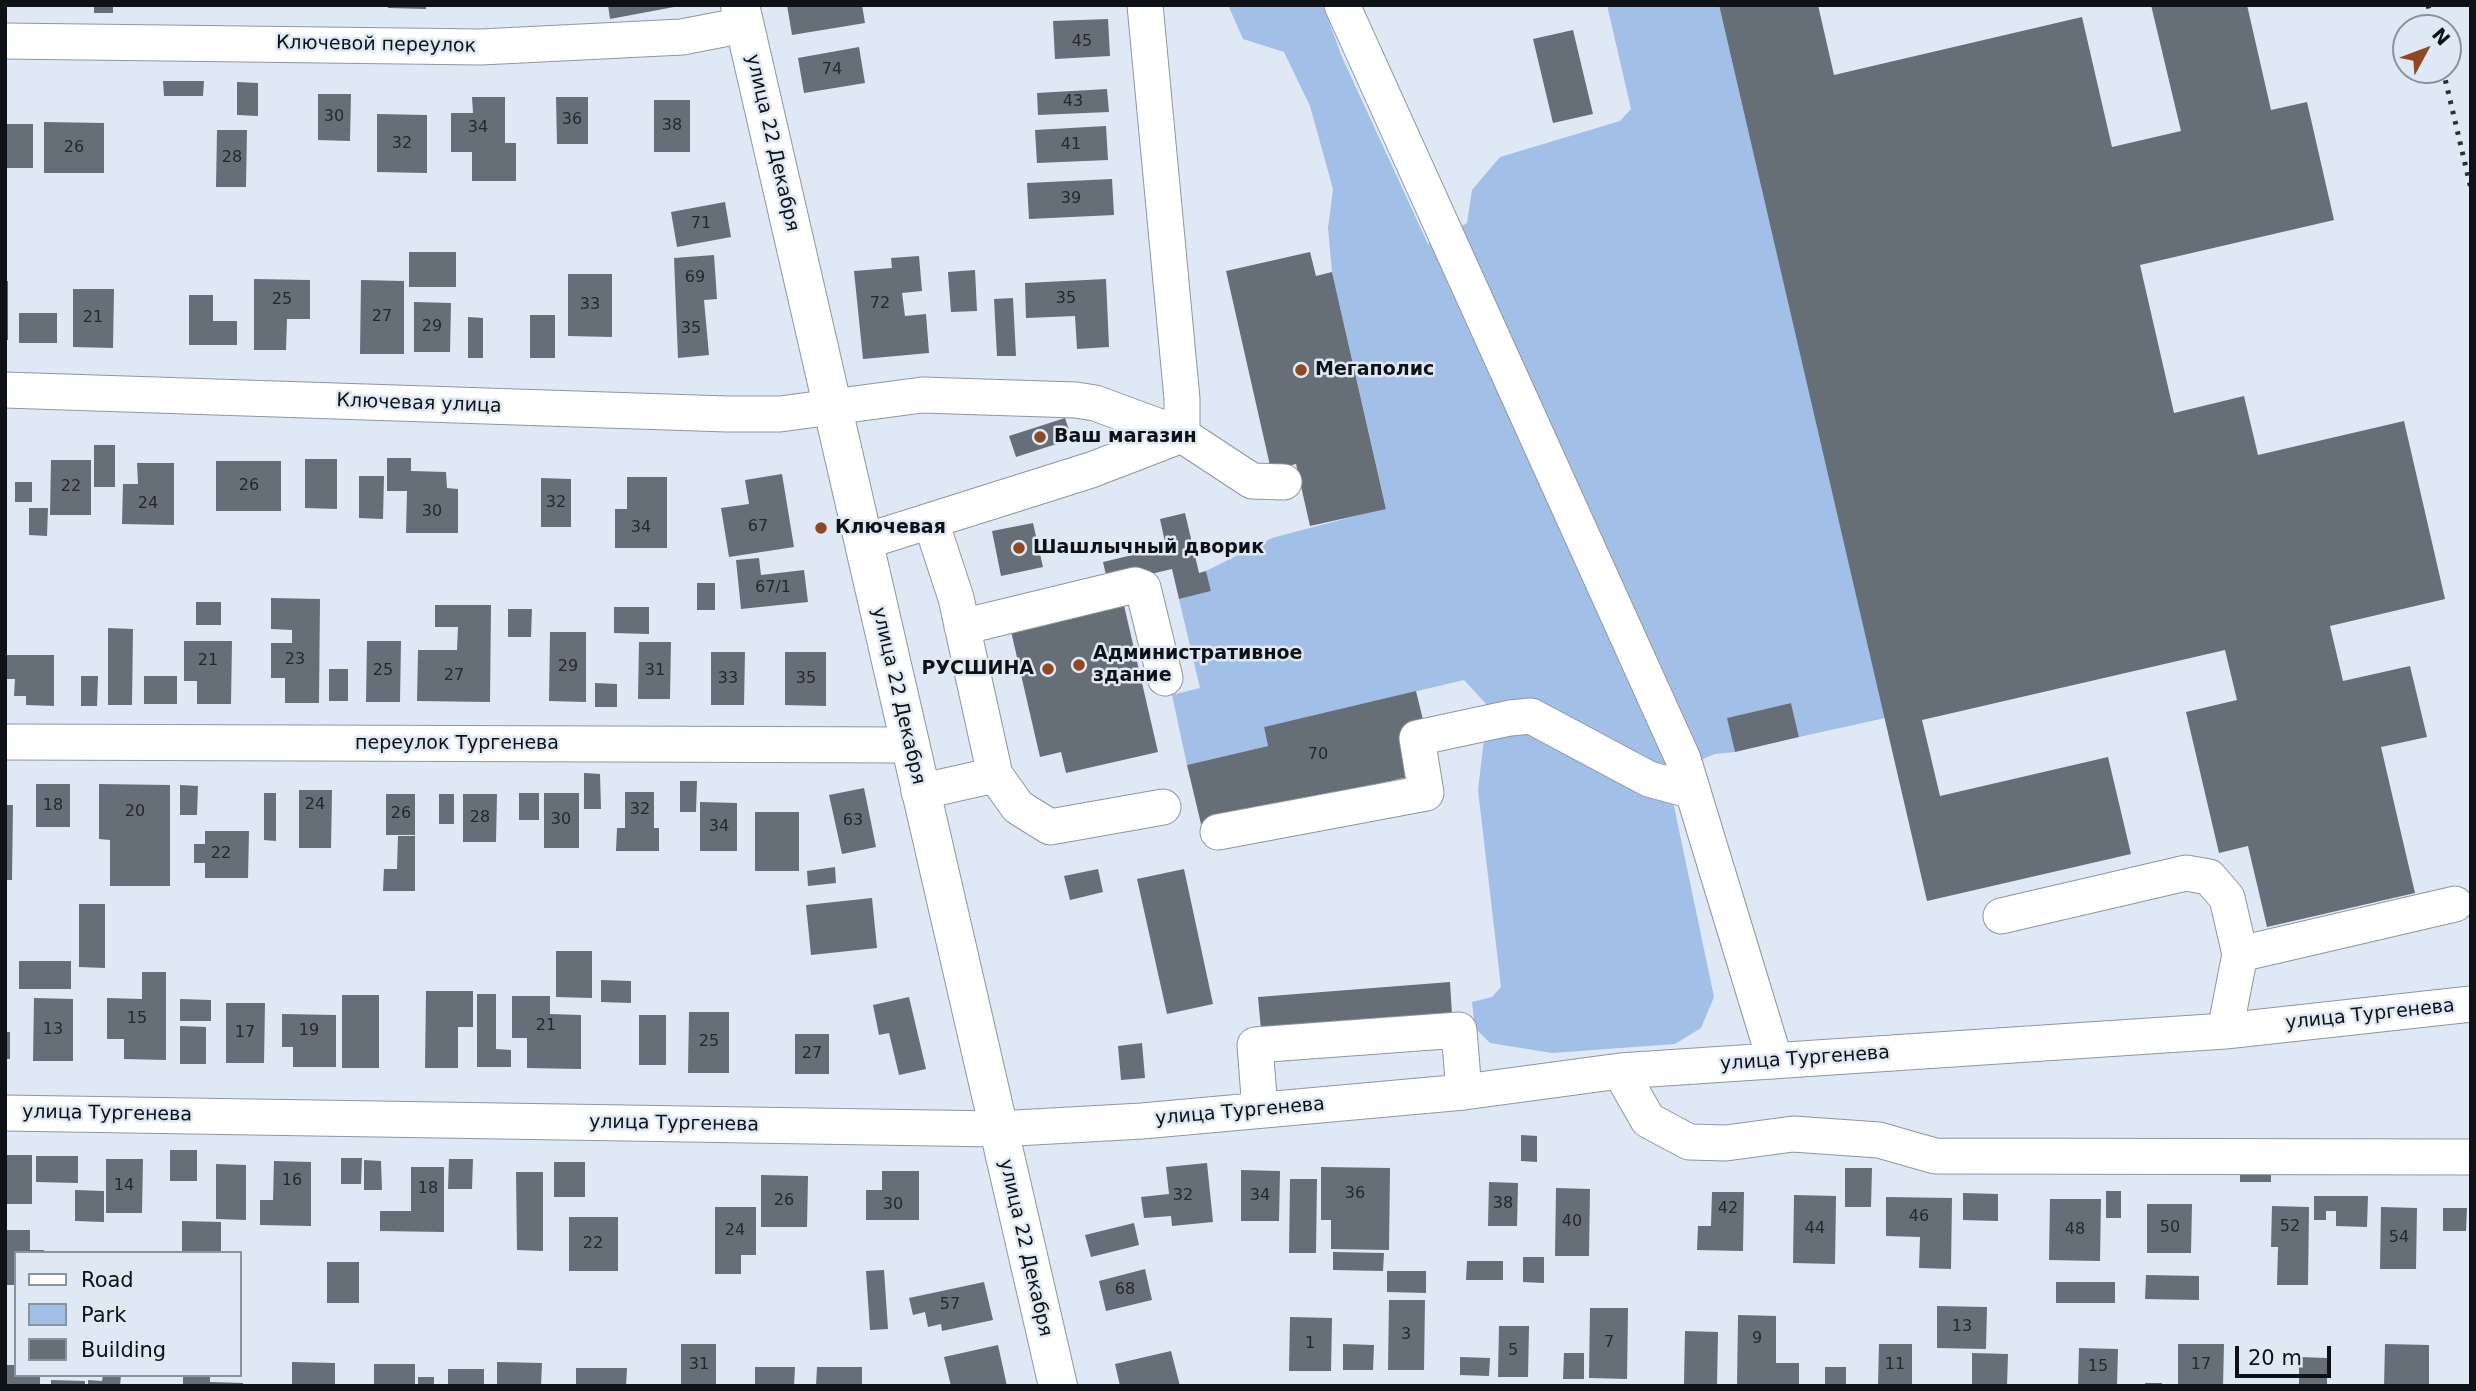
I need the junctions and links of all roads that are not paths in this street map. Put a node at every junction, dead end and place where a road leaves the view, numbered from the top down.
1 (1145, 5) edge
2 (1342, 5) edge
3 (742, 15) edge
4 (5, 41) edge
5 (5, 390) edge
6 (832, 407) junction
7 (1182, 435) junction
8 (1284, 482) dead end
9 (931, 522) junction
10 (863, 542) junction
11 (962, 627) junction
12 (1165, 678) dead end
13 (5, 742) edge
14 (909, 745) junction
15 (995, 775) junction
16 (1693, 791) junction
17 (919, 792) junction
18 (1163, 807) dead end
19 (1218, 832) dead end
20 (2455, 904) dead end
21 (2001, 916) dead end
22 (2240, 954) junction
23 (2471, 1004) edge
24 (2225, 1031) junction
25 (1775, 1061) junction
26 (1620, 1072) junction
27 (1464, 1092) junction
28 (1261, 1110) junction
29 (5, 1112) edge
30 (996, 1129) junction
31 (2471, 1157) edge
32 (1058, 1386) edge

1 - 7 street
2 - 16 street
3 - 4 street, Ключевой переулок
3 - 6 main road, улица 22 Декабря
5 - 6 street, Ключевая улица
6 - 7 street, Ключевая улица
6 - 10 main road, улица 22 Декабря
7 - 8 street, Ключевая улица
7 - 9 street
9 - 10 street
9 - 11 street
10 - 14 main road, улица 22 Декабря
11 - 12 street
11 - 15 street
13 - 14 street, переулок Тургенева
14 - 17 main road, улица 22 Декабря
15 - 17 street
15 - 18 street
16 - 19 street
16 - 25 street
17 - 30 main road, улица 22 Декабря
20 - 22 street
21 - 22 street
22 - 24 street
23 - 24 street, улица Тургенева
24 - 25 street, улица Тургенева
25 - 26 street, улица Тургенева
26 - 27 street, улица Тургенева
26 - 31 street
27 - 28 street, улица Тургенева
27 - 28 street
28 - 30 street, улица Тургенева
29 - 30 street, улица Тургенева
30 - 32 main road, улица 22 Декабря

